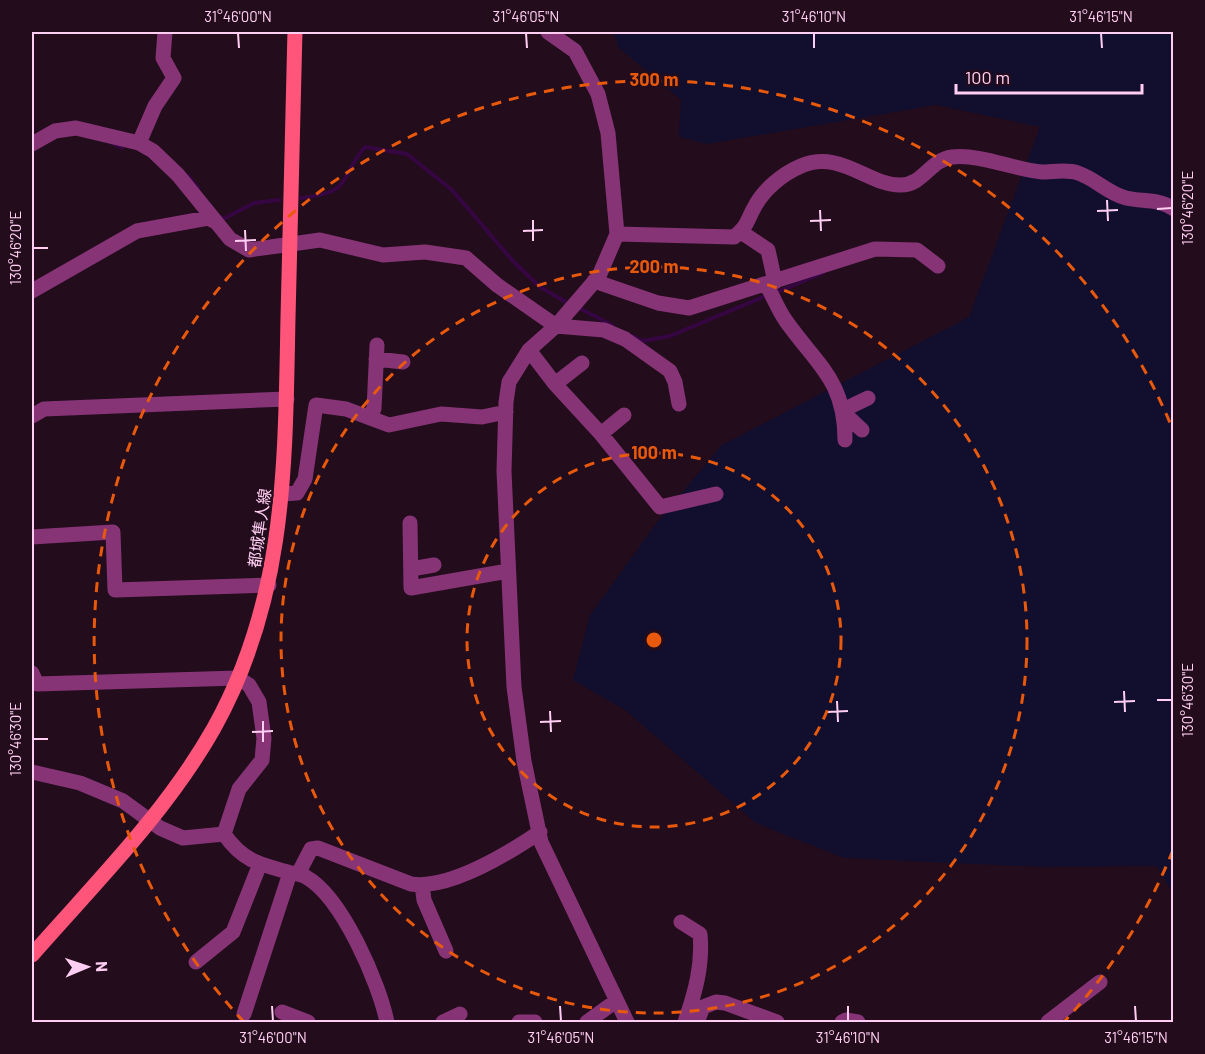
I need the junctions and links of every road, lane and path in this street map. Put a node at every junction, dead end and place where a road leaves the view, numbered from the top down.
1 (165, 32) edge
2 (295, 32) edge
3 (548, 32) edge
4 (139, 143) junction
5 (32, 144) edge
6 (1173, 209) edge
7 (214, 221) junction
8 (741, 232) junction
9 (617, 234) junction
10 (290, 246) junction
11 (938, 266) dead end
12 (594, 281) junction
13 (771, 289) junction
14 (32, 291) edge
15 (556, 326) junction
16 (529, 350) junction
17 (403, 362) dead end
18 (582, 363) dead end
19 (555, 384) junction
20 (868, 398) dead end
21 (287, 399) junction
22 (679, 405) dead end
23 (506, 412) junction
24 (844, 412) junction
25 (624, 415) dead end
26 (32, 416) edge
27 (368, 417) junction
28 (862, 430) dead end
29 (602, 434) junction
30 (845, 440) dead end
31 (283, 494) junction
32 (716, 494) dead end
33 (410, 523) dead end
34 (32, 537) edge
35 (434, 565) dead end
36 (411, 569) junction
37 (508, 571) junction
38 (269, 585) junction
39 (32, 673) edge
40 (238, 678) junction
41 (32, 772) edge
42 (150, 821) junction
43 (540, 832) junction
44 (224, 834) junction
45 (260, 864) junction
46 (294, 873) junction
47 (422, 885) junction
48 (681, 922) dead end
49 (446, 951) dead end
50 (32, 955) edge
51 (196, 962) dead end
52 (1100, 982) dead end
53 (616, 1001) junction
54 (282, 1012) dead end
55 (244, 1014) dead end
56 (460, 1014) dead end
57 (758, 1019) edge
58 (535, 1022) edge
59 (308, 1023) edge
60 (387, 1023) edge
61 (443, 1023) edge
62 (519, 1023) edge
63 (587, 1023) edge
64 (627, 1023) edge
65 (685, 1023) edge
66 (697, 1023) edge
67 (777, 1023) edge
68 (842, 1023) edge
69 (858, 1023) edge
70 (1048, 1023) edge

1 - 4 street
2 - 10 main road, 都城隼人線
3 - 9 street
4 - 5 street
4 - 7 street
6 - 8 street
7 - 10 street
7 - 14 street
8 - 9 street
8 - 13 street
9 - 12 street
10 - 15 street
10 - 21 main road, 都城隼人線
11 - 13 street
12 - 13 street
12 - 15 street
13 - 24 street
15 - 16 street
15 - 22 street
16 - 19 street
16 - 23 street
17 - 27 street
18 - 19 street
19 - 29 street
20 - 24 street
21 - 26 street
21 - 31 main road, 都城隼人線
23 - 27 street
23 - 37 street
24 - 28 street
24 - 30 street
25 - 29 street
27 - 31 street
29 - 32 street
31 - 38 main road, 都城隼人線
33 - 36 street
34 - 38 street
35 - 36 street
36 - 37 street
37 - 43 street
38 - 40 main road, 都城隼人線
39 - 40 street
40 - 42 main road, 都城隼人線
40 - 44 street
41 - 42 street
42 - 44 street
42 - 50 main road, 都城隼人線
43 - 47 street
43 - 53 street
44 - 45 street
45 - 46 street
45 - 51 street
46 - 47 street
46 - 55 street
46 - 60 street
47 - 49 street
48 - 65 street
52 - 70 street
53 - 63 street
53 - 64 street
54 - 59 street
56 - 61 street
57 - 66 street
57 - 67 street
58 - 62 street
68 - 69 street

